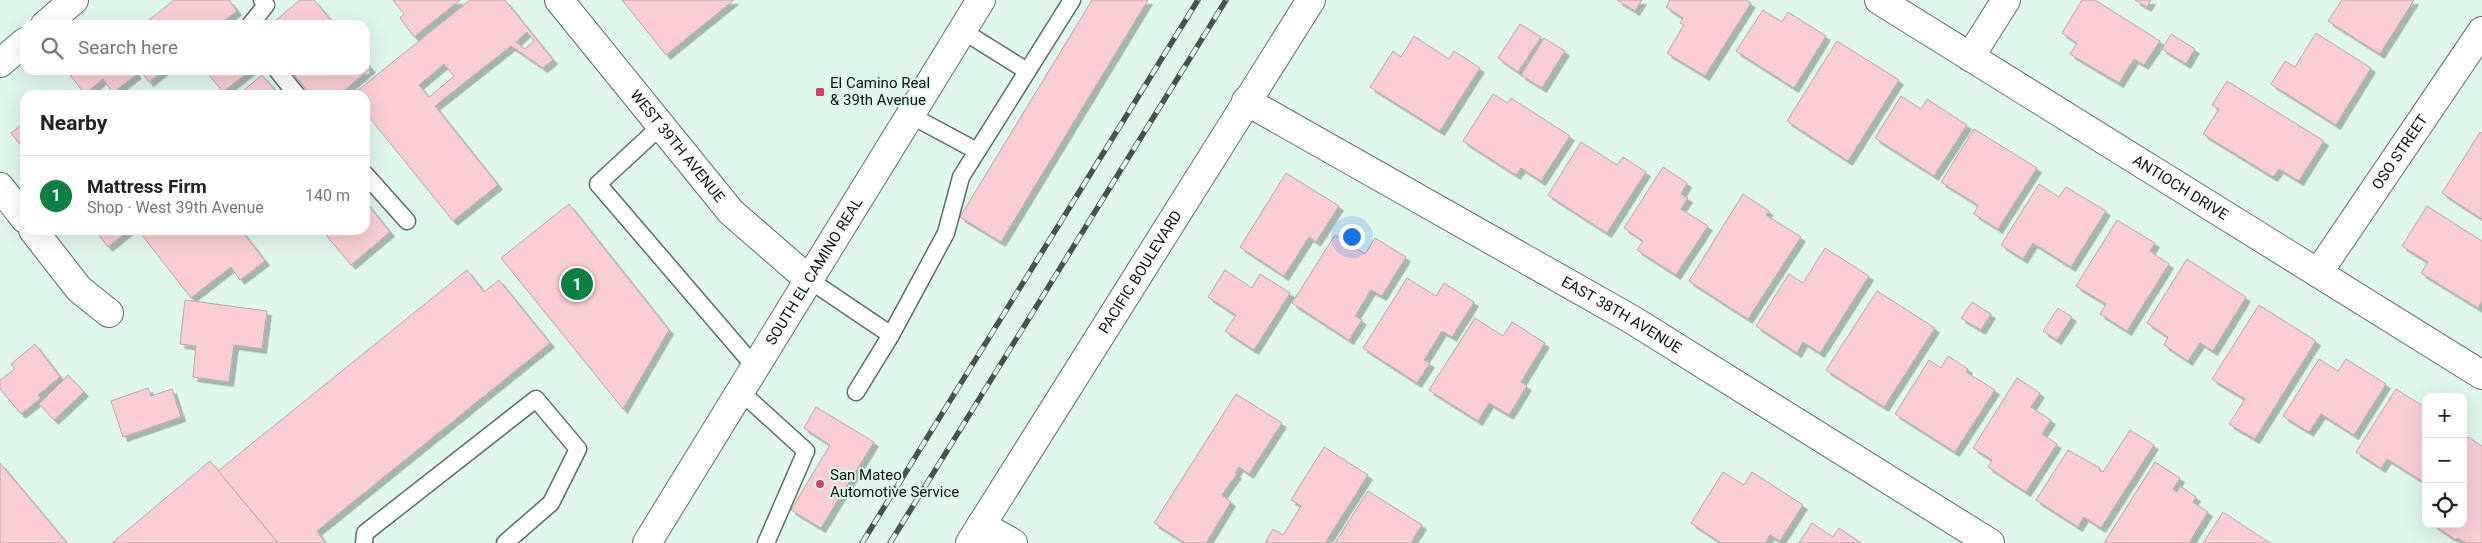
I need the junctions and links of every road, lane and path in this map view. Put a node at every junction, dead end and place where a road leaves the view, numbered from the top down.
1 (262, 0) edge
2 (559, 0) edge
3 (981, 0) edge
4 (1072, 0) edge
5 (1310, 0) edge
6 (1879, 0) edge
7 (2006, 0) edge
8 (70, 1) edge
9 (50, 20) edge
10 (254, 20) edge
11 (962, 31) junction
12 (2482, 31) edge
13 (20, 46) edge
14 (1970, 57) junction
15 (0, 63) edge
16 (1027, 71) junction
17 (280, 75) edge
18 (293, 90) edge
19 (1246, 101) junction
20 (910, 115) junction
21 (662, 125) junction
22 (977, 151) junction
23 (370, 180) edge
24 (0, 187) edge
25 (20, 213) edge
26 (407, 221) dead end
27 (37, 235) edge
28 (2318, 273) junction
29 (808, 279) junction
30 (109, 313) dead end
31 (891, 335) junction
32 (755, 366) junction
33 (2482, 374) edge
34 (740, 391) junction
35 (856, 392) dead end
36 (976, 534) edge
37 (364, 543) edge
38 (505, 543) edge
39 (647, 543) edge
40 (766, 543) edge
41 (1013, 543) edge
42 (1990, 543) edge

1 - 10 lane
2 - 21 street, WEST 39TH AVENUE
3 - 11 street, SOUTH EL CAMINO REAL
4 - 16 lane
5 - 19 street, PACIFIC BOULEVARD
6 - 14 street, ANTIOCH DRIVE
7 - 14 street
8 - 9 street
11 - 16 lane
11 - 20 street, SOUTH EL CAMINO REAL
12 - 28 street, OSO STREET
13 - 15 street
14 - 28 street, ANTIOCH DRIVE
16 - 22 lane
17 - 18 lane
19 - 36 street, PACIFIC BOULEVARD
19 - 42 street, EAST 38TH AVENUE
20 - 22 lane
20 - 29 street, SOUTH EL CAMINO REAL
21 - 29 street, WEST 39TH AVENUE
21 - 32 lane
22 - 31 lane
23 - 26 lane
24 - 25 street
27 - 30 street
28 - 33 street, ANTIOCH DRIVE
29 - 31 lane
29 - 32 street, SOUTH EL CAMINO REAL
31 - 35 lane
32 - 34 street, SOUTH EL CAMINO REAL
34 - 39 street, SOUTH EL CAMINO REAL
34 - 40 lane
36 - 41 street
37 - 38 lane

